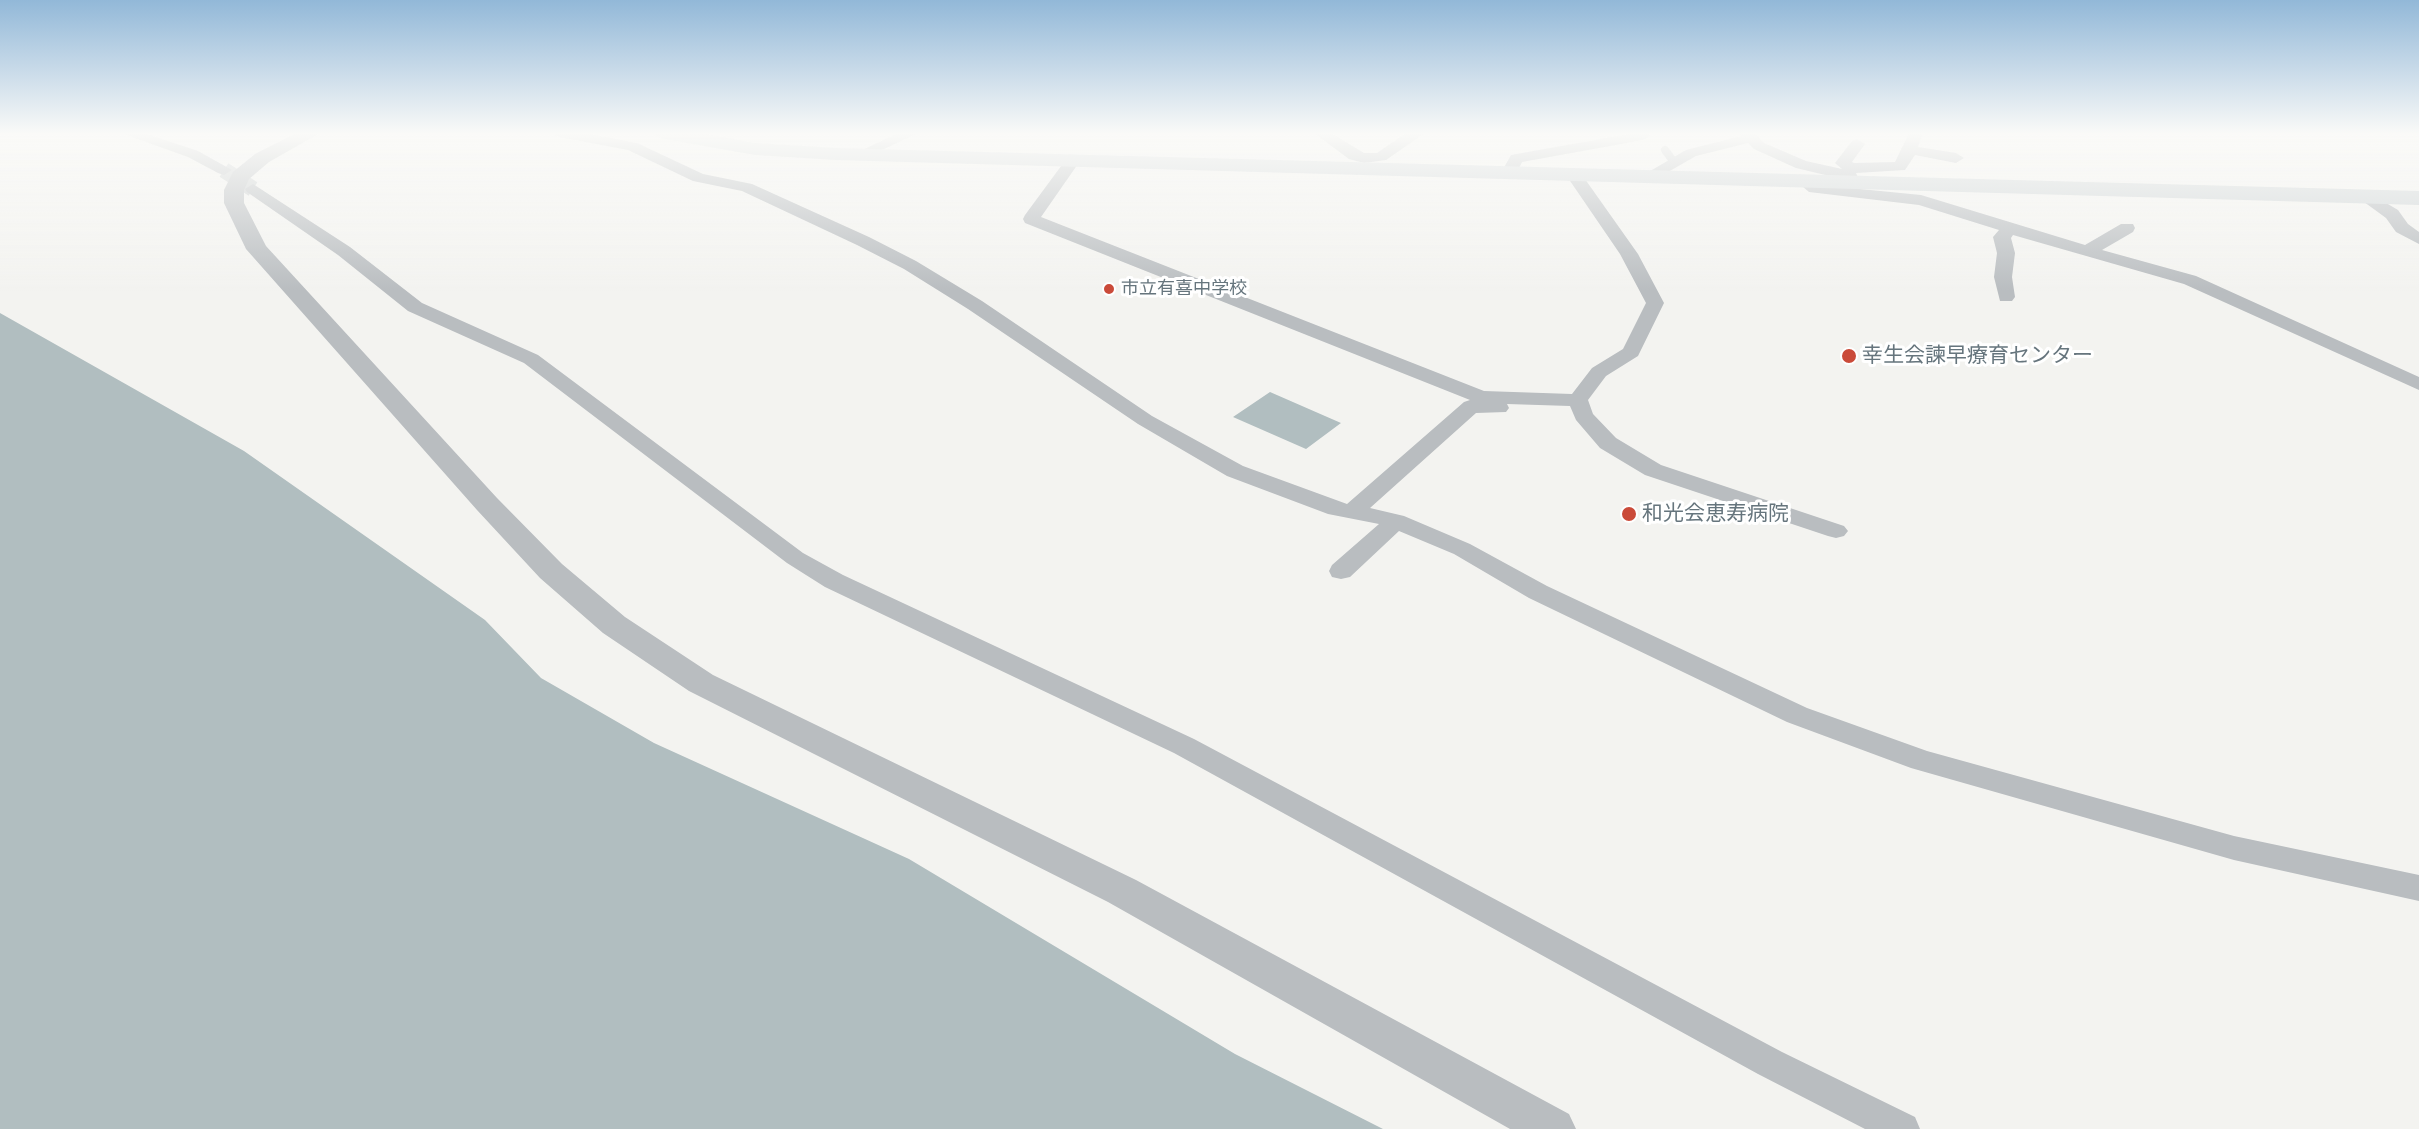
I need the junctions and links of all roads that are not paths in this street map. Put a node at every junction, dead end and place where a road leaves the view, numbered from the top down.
1 (236, 186) edge
2 (735, 186) edge
3 (1055, 186) edge
4 (1581, 186) edge
5 (1810, 186) edge
6 (2113, 186) edge
7 (253, 189) tunnel mouth
8 (2366, 196) junction
9 (2419, 198) edge
10 (2127, 228) dead end
11 (2010, 229) junction
12 (2419, 239) edge
13 (2087, 251) junction
14 (2006, 297) dead end
15 (2419, 384) edge
16 (1580, 407) junction
17 (1352, 512) junction
18 (1396, 521) junction
19 (1836, 531) dead end
20 (1341, 571) dead end
21 (2419, 888) edge
22 (1553, 1129) edge
23 (1902, 1129) edge

1 - 22 street
2 - 17 street
3 - 16 street
4 - 16 street
5 - 11 street
6 - 8 highway
7 - 23 street
8 - 9 highway
8 - 12 street
10 - 13 street
11 - 13 street
11 - 14 street
13 - 15 street
16 - 17 street
16 - 19 street
17 - 18 street
18 - 20 street
18 - 21 street

